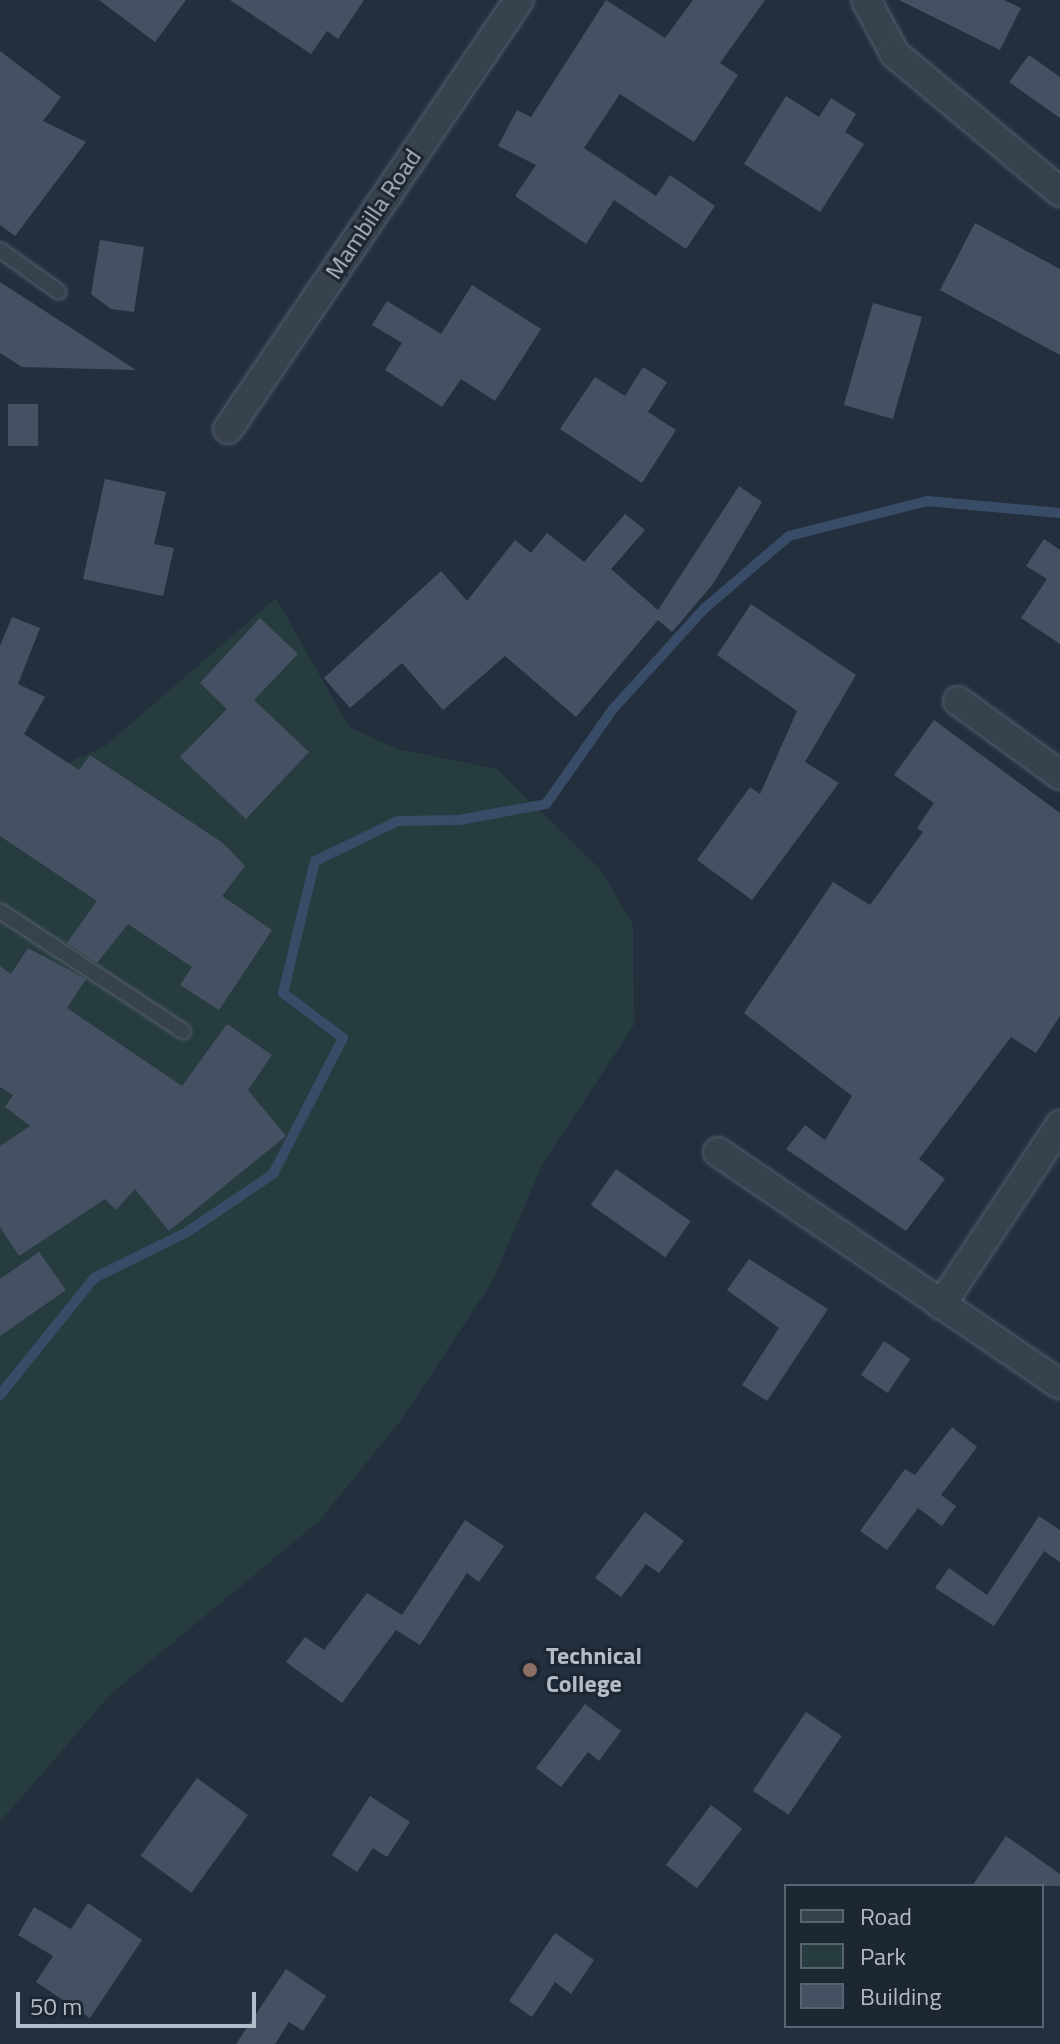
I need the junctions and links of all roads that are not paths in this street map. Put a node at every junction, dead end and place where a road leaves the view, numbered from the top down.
1 (519, 0) edge
2 (866, 0) edge
3 (1060, 192) edge
4 (0, 250) edge
5 (59, 292) dead end
6 (228, 429) dead end
7 (958, 701) dead end
8 (1060, 775) edge
9 (0, 911) edge
10 (183, 1031) dead end
11 (1060, 1125) edge
12 (718, 1152) dead end
13 (941, 1305) junction
14 (1060, 1384) edge

1 - 6 street, Mambilla Road
2 - 3 street
4 - 5 lane
7 - 8 street
9 - 10 lane
11 - 13 street
12 - 13 street
13 - 14 street

